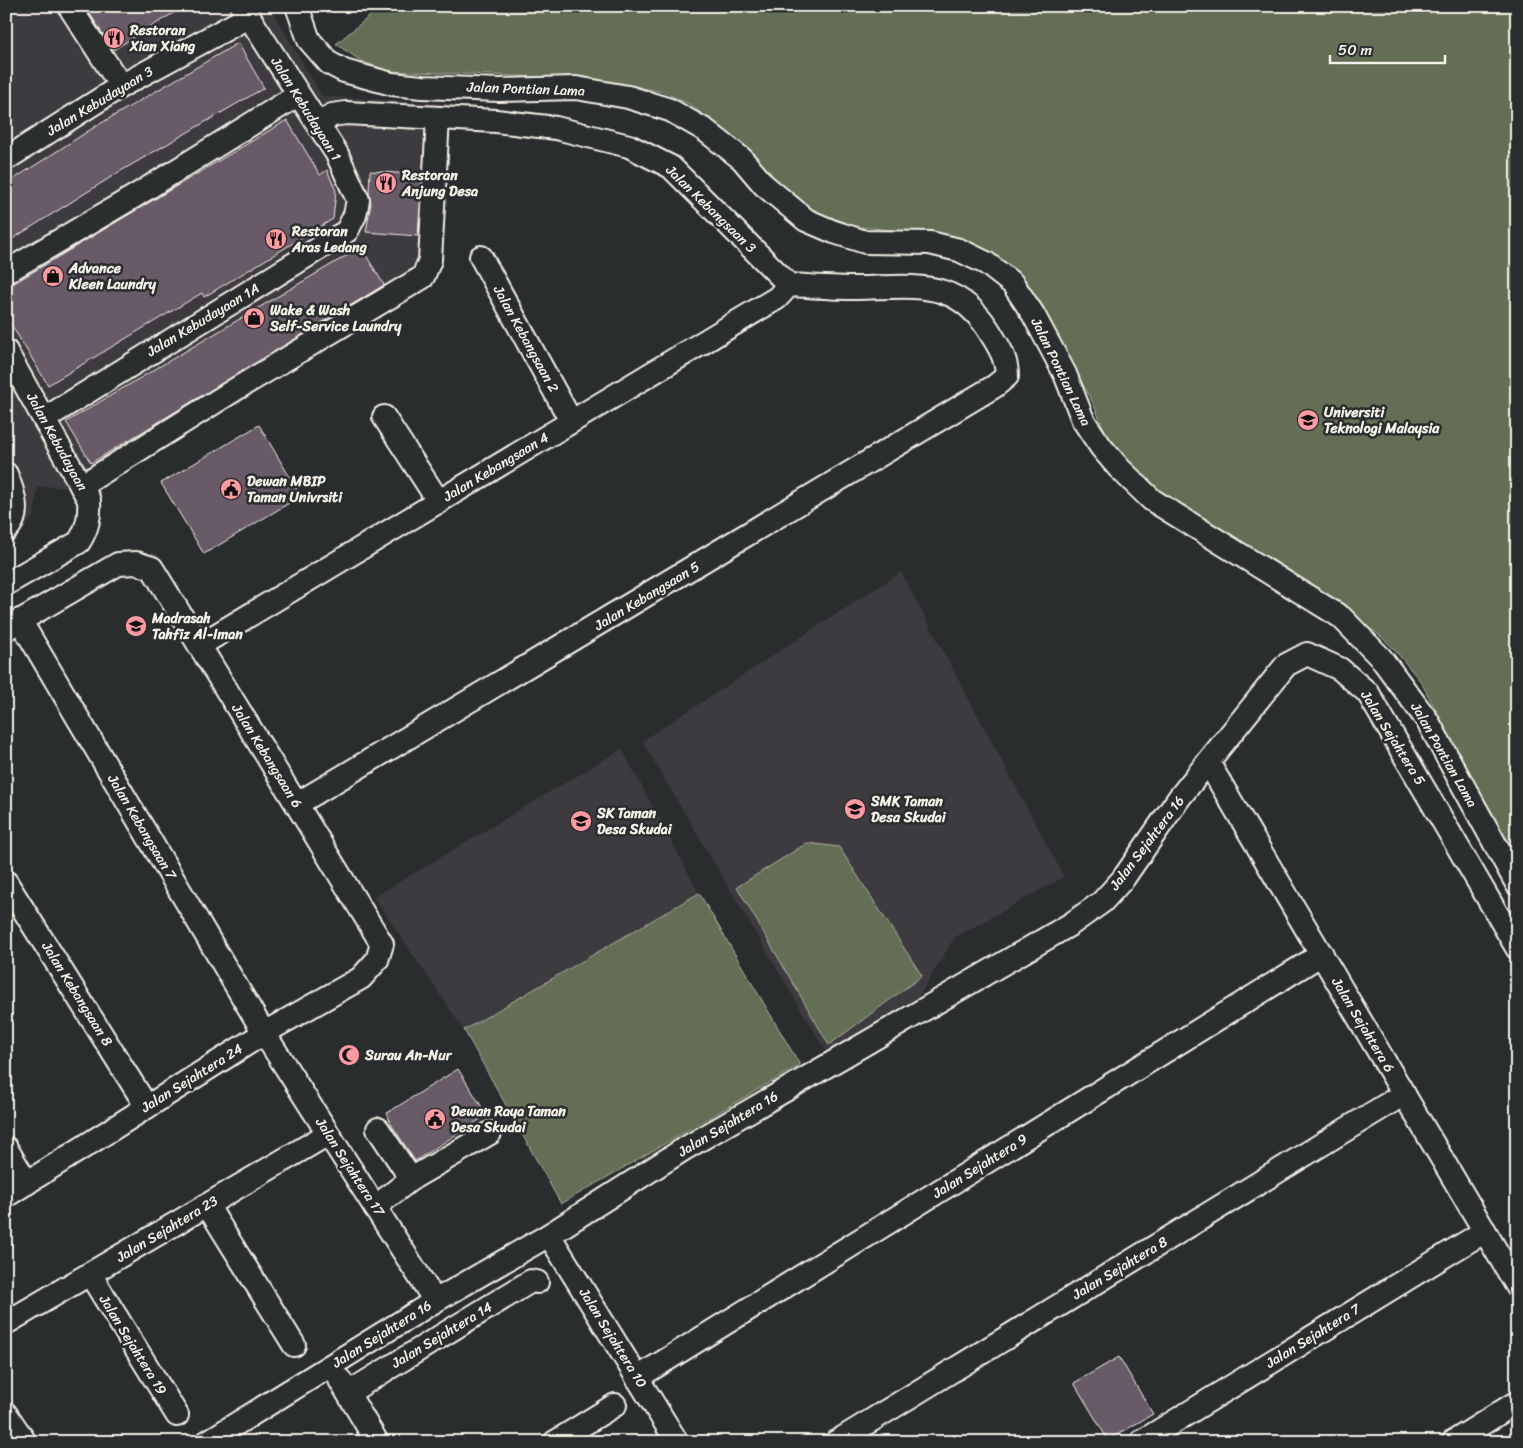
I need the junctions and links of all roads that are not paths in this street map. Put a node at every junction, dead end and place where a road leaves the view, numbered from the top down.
1 (70, 6) edge
2 (285, 6) edge
3 (297, 6) edge
4 (245, 12) edge
5 (309, 40) junction
6 (121, 86) junction
7 (298, 95) junction
8 (438, 118) junction
9 (319, 126) junction
10 (6, 159) edge
11 (355, 216) joint
12 (481, 257) dead end
13 (6, 272) edge
14 (789, 285) junction
15 (6, 351) edge
16 (384, 417) dead end
17 (44, 419) junction
18 (571, 421) junction
19 (6, 474) edge
20 (81, 486) junction
21 (439, 502) junction
22 (8, 529) edge
23 (6, 584) edge
24 (13, 624) edge
25 (200, 645) junction
26 (1209, 764) junction
27 (297, 804) junction
28 (6, 882) edge
29 (1517, 884) edge
30 (1517, 948) edge
31 (1322, 954) junction
32 (377, 960) joint
33 (264, 1033) junction
34 (1404, 1094) junction
35 (147, 1107) junction
36 (378, 1129) dead end
37 (490, 1133) dead end
38 (328, 1134) junction
39 (6, 1148) edge
40 (411, 1180) junction
41 (27, 1183) junction
42 (6, 1196) edge
43 (207, 1205) junction
44 (375, 1207) junction
45 (1485, 1231) junction
46 (549, 1235) junction
47 (90, 1274) junction
48 (537, 1282) dead end
49 (1517, 1286) edge
50 (435, 1301) junction
51 (6, 1323) edge
52 (294, 1346) dead end
53 (332, 1366) junction
54 (637, 1378) junction
55 (348, 1393) junction
56 (1517, 1402) edge
57 (615, 1405) dead end
58 (6, 1414) edge
59 (177, 1415) dead end
60 (25, 1442) edge
61 (207, 1442) edge
62 (377, 1442) edge
63 (554, 1442) edge
64 (677, 1442) edge
65 (836, 1442) edge
66 (1142, 1442) edge
67 (1454, 1442) edge

1 - 6 street
2 - 5 street
3 - 5 street, Jalan Pontian Lama
4 - 6 street, Jalan Kebudayaan 3
4 - 7 street, Jalan Kebudayaan 1
5 - 29 street, Jalan Pontian Lama
6 - 10 street, Jalan Kebudayaan 3
7 - 9 street, Jalan Kebudayaan 1
7 - 13 street
8 - 9 street, Jalan Kebangsaan 3
8 - 14 street, Jalan Kebangsaan 3
8 - 20 street
9 - 11 street, Jalan Kebudayaan 1
11 - 17 street, Jalan Kebudayaan 1A
12 - 18 street, Jalan Kebangsaan 2
14 - 18 street, Jalan Kebangsaan 4
14 - 27 street, Jalan Kebangsaan 5
15 - 17 street, Jalan Kebudayaan
16 - 21 street
17 - 20 street, Jalan Kebudayaan
18 - 21 street, Jalan Kebangsaan 4
19 - 22 street
20 - 23 street, Jalan Kebudayaan
21 - 25 street, Jalan Kebangsaan 4
24 - 25 street, Jalan Kebangsaan 6
24 - 33 street, Jalan Kebangsaan 7
25 - 27 street, Jalan Kebangsaan 6
26 - 30 street, Jalan Sejahtera 5
26 - 31 street, Jalan Sejahtera 6
26 - 46 street, Jalan Sejahtera 16
27 - 32 street, Jalan Kebangsaan 6
28 - 35 street, Jalan Kebangsaan 8
31 - 34 street, Jalan Sejahtera 6
31 - 54 street, Jalan Sejahtera 9
32 - 33 street, Jalan Sejahtera 24
33 - 35 street, Jalan Sejahtera 24
33 - 38 street, Jalan Sejahtera 17
34 - 45 street, Jalan Sejahtera 6
34 - 65 street, Jalan Sejahtera 8
35 - 41 street, Jalan Sejahtera 24
36 - 40 street
37 - 40 street
38 - 43 street, Jalan Sejahtera 23
38 - 44 street, Jalan Sejahtera 17
39 - 41 street
40 - 44 street
41 - 42 street, Jalan Sejahtera 24
43 - 47 street, Jalan Sejahtera 23
43 - 52 street
44 - 50 street, Jalan Sejahtera 17
45 - 49 street, Jalan Sejahtera 6
45 - 66 street, Jalan Sejahtera 7
46 - 50 street, Jalan Sejahtera 16
46 - 54 street, Jalan Sejahtera 10
47 - 51 street, Jalan Sejahtera 23
47 - 59 street, Jalan Sejahtera 19
48 - 55 street, Jalan Sejahtera 14
50 - 53 street, Jalan Sejahtera 16
53 - 55 street
53 - 61 street, Jalan Sejahtera 16
54 - 64 street, Jalan Sejahtera 10
55 - 62 street
56 - 67 street
57 - 63 street
58 - 60 street

